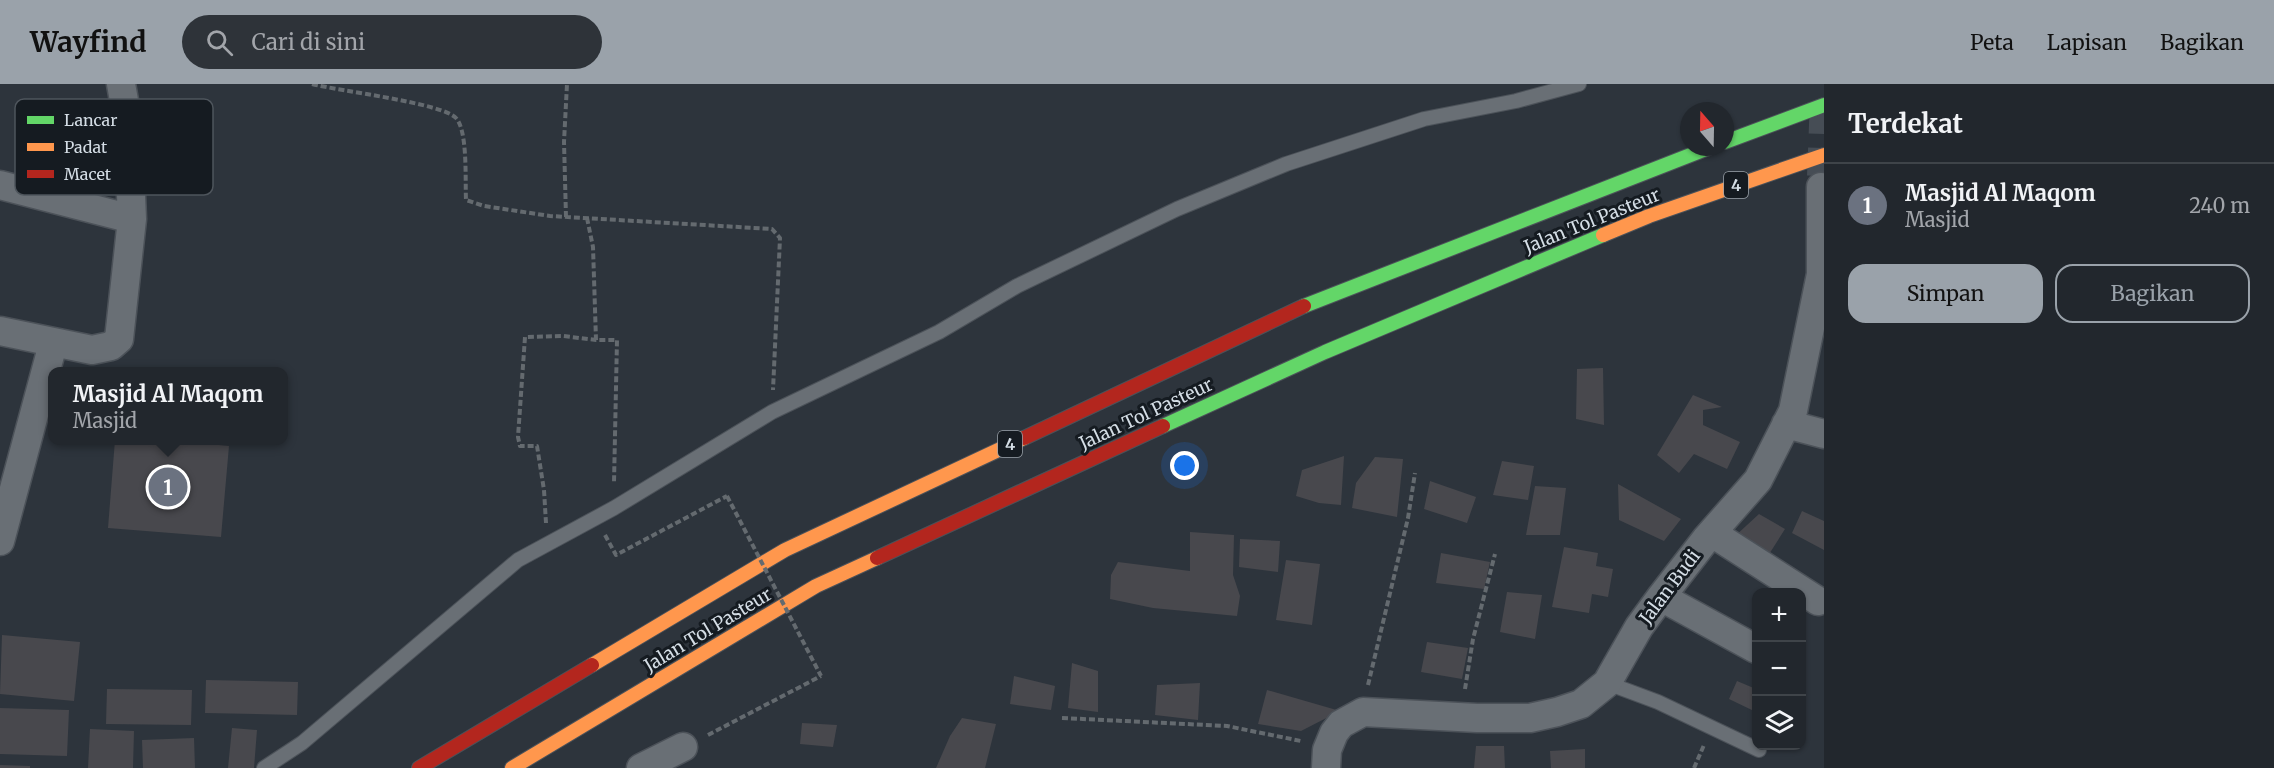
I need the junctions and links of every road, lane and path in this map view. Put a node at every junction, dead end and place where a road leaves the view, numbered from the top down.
1 (121, 84) edge
2 (312, 84) edge
3 (567, 84) edge
4 (1579, 84) edge
5 (124, 99) edge
6 (1824, 105) edge
7 (1734, 139) edge
8 (1824, 154) edge
9 (1688, 156) edge
10 (0, 185) edge
11 (1821, 188) dead end
12 (15, 189) edge
13 (39, 195) edge
14 (131, 195) edge
15 (566, 217) junction
16 (587, 218) junction
17 (132, 219) junction
18 (1819, 313) edge
19 (0, 331) edge
20 (596, 340) junction
21 (53, 344) junction
22 (772, 412) junction
23 (1786, 424) junction
24 (1824, 434) edge
25 (1415, 473) dead end
26 (614, 508) junction
27 (1, 533) edge
28 (1712, 533) junction
29 (549, 544) junction
30 (1495, 554) dead end
31 (616, 555) dead end
32 (1661, 597) junction
33 (1818, 600) dead end
34 (1752, 647) edge
35 (1607, 683) junction
36 (1364, 712) junction
37 (1460, 717) junction
38 (1062, 718) dead end
39 (734, 723) dead end
40 (683, 747) dead end
41 (1752, 747) edge
42 (1327, 759) edge
43 (264, 768) edge
44 (418, 768) edge
45 (512, 768) edge
46 (641, 768) edge

1 - 5 street
2 - 15 path
3 - 15 path
4 - 22 lane
6 - 7 highway
8 - 45 highway, Jalan Tol Pasteur / 4
9 - 44 highway, Jalan Tol Pasteur / 4
10 - 12 street
11 - 18 street, Jalan Budi
13 - 17 street
14 - 17 street
15 - 16 path
16 - 20 path
16 - 22 path
17 - 21 street
18 - 23 street, Jalan Budi
19 - 21 street
20 - 26 path
20 - 29 path
21 - 27 street
22 - 26 lane
23 - 24 street
23 - 28 street, Jalan Budi
25 - 36 path
26 - 29 lane
28 - 32 street, Jalan Budi
28 - 33 street
29 - 43 lane
30 - 37 path
31 - 39 path, bridge
32 - 34 street
32 - 35 street, Jalan Budi
35 - 37 street, Jalan Budi
35 - 41 lane
36 - 37 street, Jalan Budi
36 - 42 street
38 - 42 path
40 - 46 street

